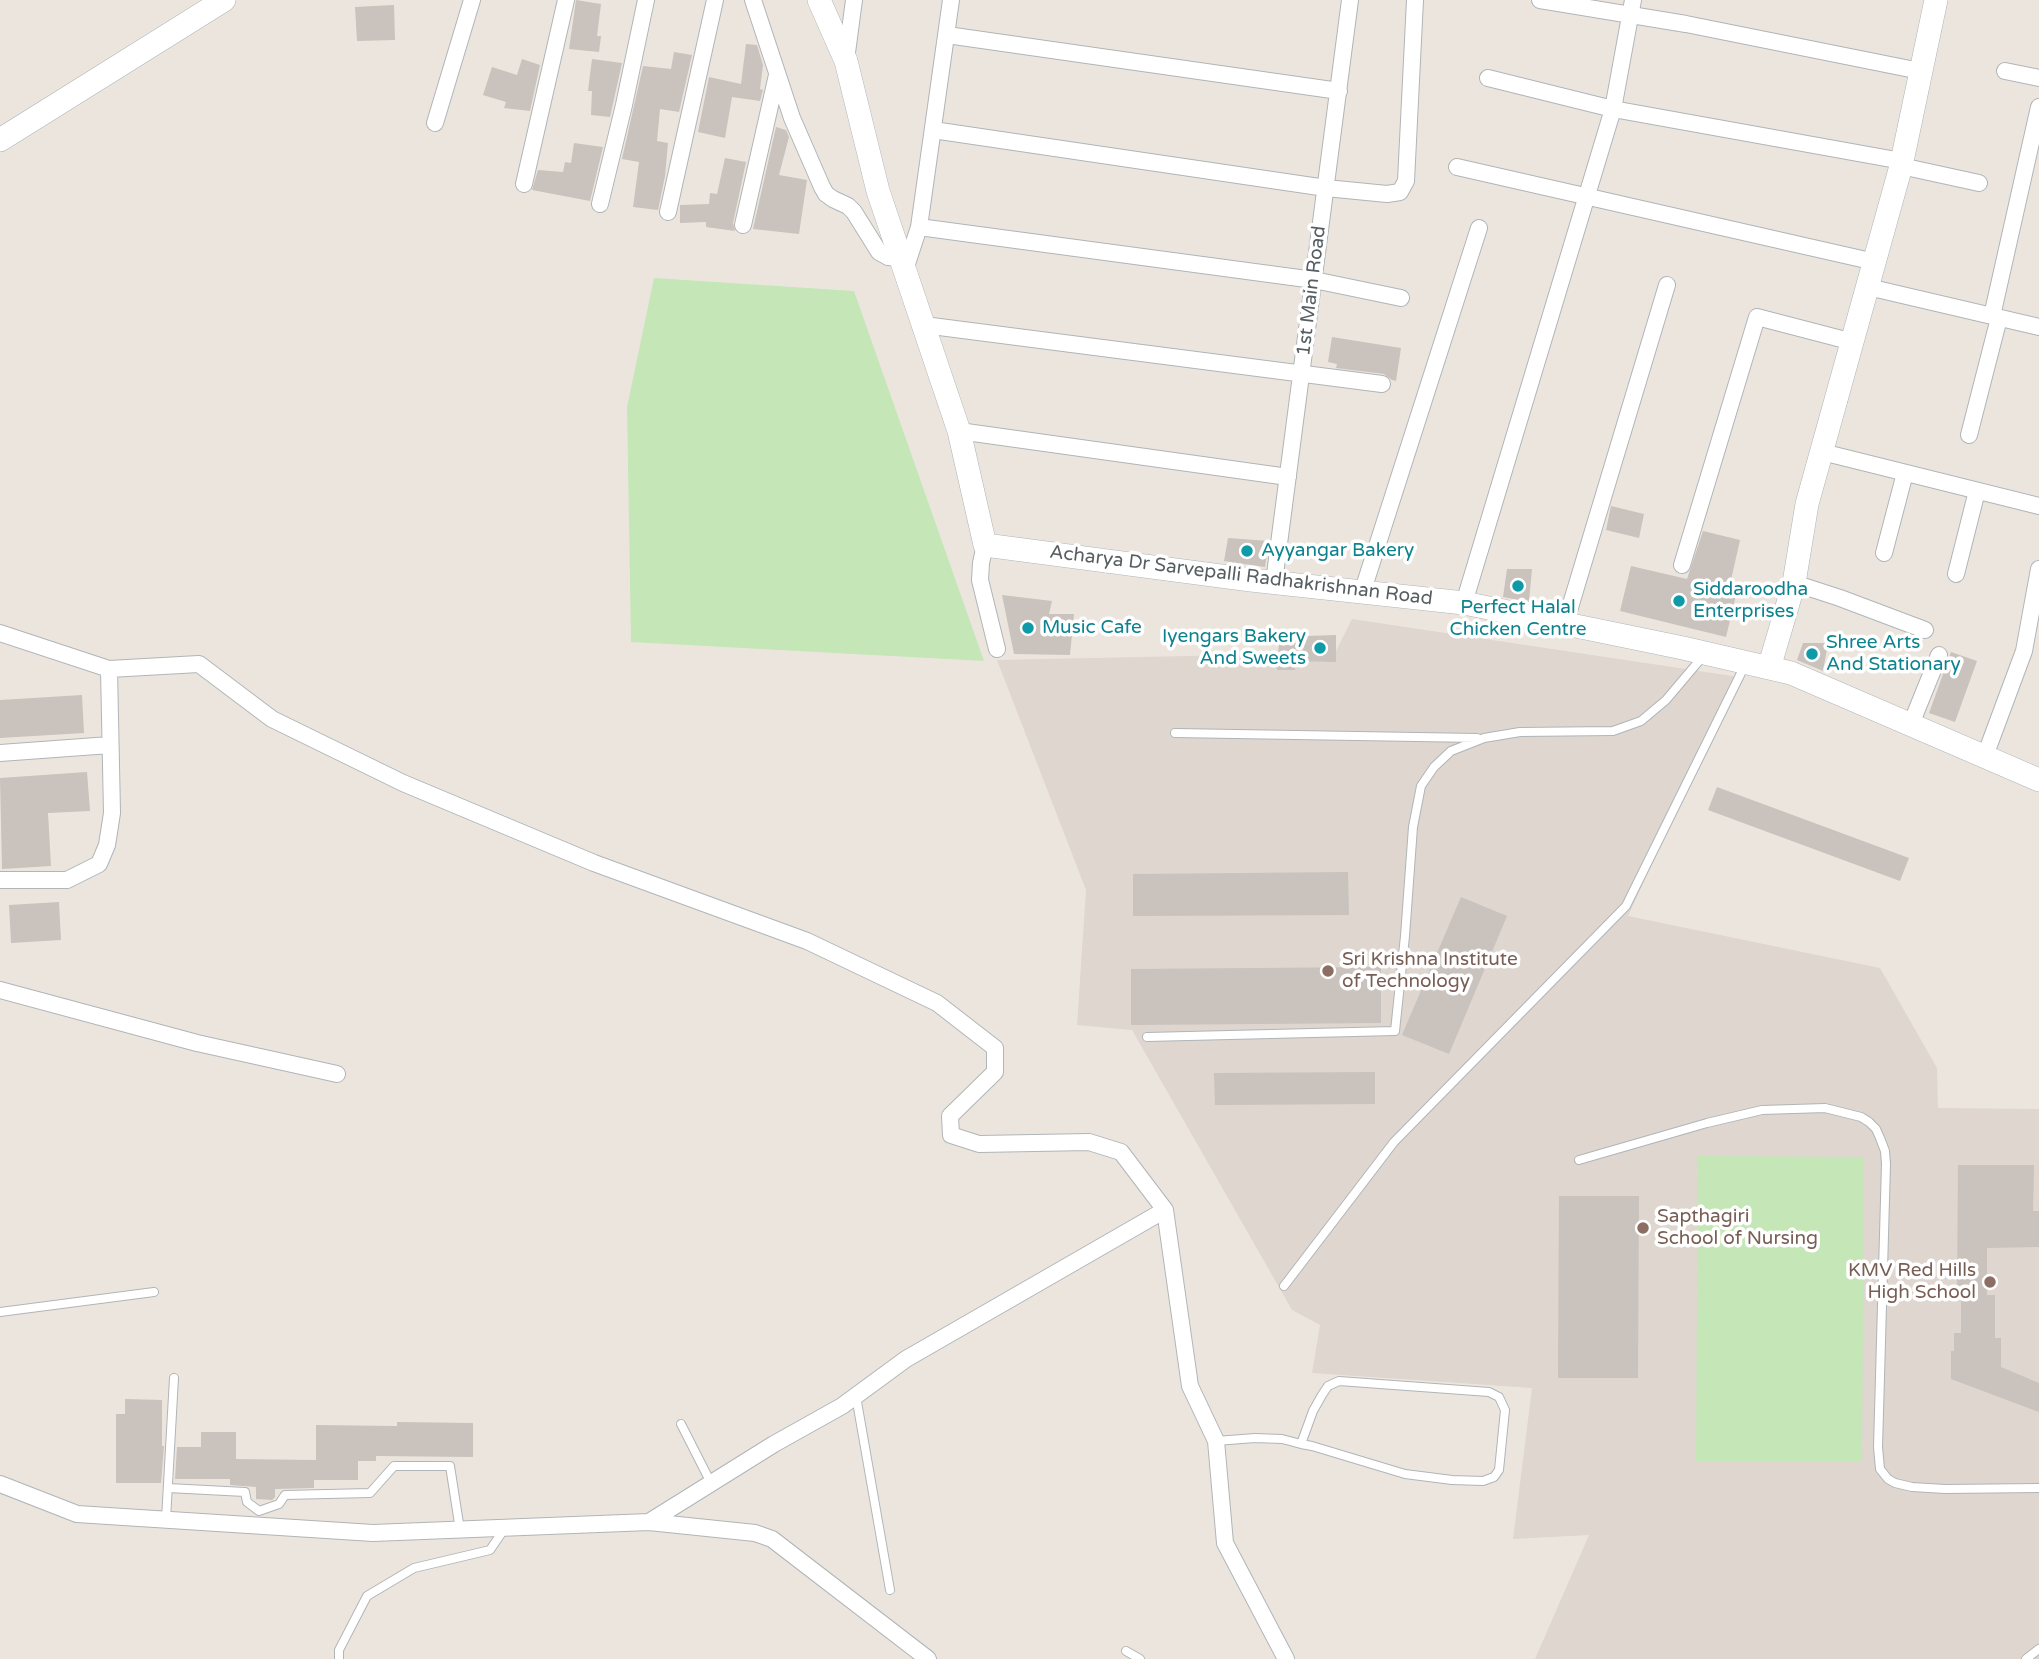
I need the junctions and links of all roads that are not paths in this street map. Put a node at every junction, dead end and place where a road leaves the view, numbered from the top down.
1 (224, 0) edge
2 (472, 0) edge
3 (566, 0) edge
4 (646, 0) edge
5 (715, 0) edge
6 (753, 0) edge
7 (819, 0) edge
8 (854, 0) edge
9 (951, 0) edge
10 (1350, 0) edge
11 (1416, 0) edge
12 (1936, 0) edge
13 (1540, 1) edge
14 (1632, 7) edge
15 (947, 35) junction
16 (846, 61) junction
17 (1920, 71) junction
18 (2005, 71) dead end
19 (778, 73) junction
20 (1488, 78) dead end
21 (2039, 78) edge
22 (1339, 91) junction
23 (2039, 107) edge
24 (1613, 109) junction
25 (435, 123) dead end
26 (933, 130) junction
27 (0, 140) edge
28 (1902, 164) junction
29 (1457, 167) dead end
30 (1979, 183) dead end
31 (524, 184) dead end
32 (1326, 188) junction
33 (1587, 196) junction
34 (600, 204) dead end
35 (668, 212) dead end
36 (743, 225) dead end
37 (919, 227) junction
38 (1479, 228) dead end
39 (1875, 262) junction
40 (903, 264) junction
41 (1314, 281) junction
42 (1667, 285) dead end
43 (1868, 287) junction
44 (1401, 298) dead end
45 (1996, 317) junction
46 (924, 325) junction
47 (2039, 327) edge
48 (1853, 342) junction
49 (1301, 374) junction
50 (1382, 384) dead end
51 (960, 430) junction
52 (1969, 435) dead end
53 (1822, 452) junction
54 (1905, 473) junction
55 (1287, 477) junction
56 (1977, 491) junction
57 (2039, 506) edge
58 (985, 544) junction
59 (1884, 554) dead end
60 (1682, 565) dead end
61 (2039, 569) edge
62 (1956, 574) dead end
63 (1274, 582) junction
64 (1794, 583) junction
65 (1362, 593) junction
66 (1464, 603) junction
67 (1565, 624) junction
68 (1925, 630) dead end
69 (0, 634) edge
70 (997, 649) dead end
71 (1706, 653) junction
72 (1939, 654) dead end
73 (1757, 665) junction
74 (109, 669) junction
75 (1911, 724) junction
76 (1175, 733) dead end
77 (1484, 738) junction
78 (110, 745) junction
79 (0, 753) edge
80 (1985, 756) junction
81 (2039, 780) edge
82 (0, 880) edge
83 (0, 990) edge
84 (1147, 1037) dead end
85 (337, 1074) dead end
86 (1579, 1160) dead end
87 (1165, 1210) junction
88 (1284, 1286) dead end
89 (154, 1292) dead end
90 (0, 1312) edge
91 (174, 1378) dead end
92 (856, 1396) junction
93 (681, 1423) dead end
94 (1216, 1441) junction
95 (1301, 1444) junction
96 (711, 1483) junction
97 (0, 1484) edge
98 (168, 1488) junction
99 (2039, 1488) edge
100 (166, 1519) junction
101 (649, 1522) junction
102 (505, 1528) junction
103 (460, 1530) junction
104 (890, 1590) dead end
105 (2039, 1649) edge
106 (1126, 1651) dead end
107 (339, 1659) edge
108 (928, 1659) edge
109 (1140, 1659) edge
110 (1286, 1659) edge
111 (2026, 1659) edge

1 - 27 street
2 - 25 street
3 - 31 street
4 - 34 street
5 - 35 street
6 - 19 street
7 - 16 street
8 - 16 street
9 - 15 street
10 - 22 street, 1st Main Road
11 - 32 street
12 - 17 street
13 - 14 street
14 - 17 street
14 - 24 street
15 - 22 street
15 - 26 street
16 - 40 street
17 - 28 street
18 - 21 street
19 - 36 street
19 - 40 street
20 - 24 street
22 - 32 street, 1st Main Road
23 - 45 street
24 - 28 street
24 - 33 street
26 - 32 street
26 - 37 street
28 - 30 street
28 - 39 street
29 - 33 street
32 - 41 street, 1st Main Road
33 - 39 street
33 - 66 street
37 - 40 street
37 - 41 street
38 - 65 street
39 - 43 street
40 - 46 street
41 - 44 street
41 - 49 street, 1st Main Road
42 - 67 street
43 - 45 street
43 - 48 street
45 - 47 street
45 - 52 street
46 - 49 street
46 - 51 street
48 - 53 street
48 - 60 street
49 - 50 street
49 - 55 street, 1st Main Road
51 - 55 street
51 - 58 street
53 - 54 street
53 - 64 street
54 - 56 street
54 - 59 street
55 - 63 street, 1st Main Road
56 - 57 street
56 - 62 street
58 - 63 street, Acharya Dr Sarvepalli Radhakrishnan Road
58 - 70 street
61 - 80 street
63 - 65 street, Acharya Dr Sarvepalli Radhakrishnan Road
64 - 68 street
64 - 73 street
65 - 66 street, Acharya Dr Sarvepalli Radhakrishnan Road
66 - 67 street, Acharya Dr Sarvepalli Radhakrishnan Road
67 - 71 street, Acharya Dr Sarvepalli Radhakrishnan Road
69 - 74 street
71 - 73 street, Acharya Dr Sarvepalli Radhakrishnan Road
71 - 77 lane
72 - 75 street
73 - 75 street, Acharya Dr Sarvepalli Radhakrishnan Road
73 - 88 lane
74 - 78 street
74 - 87 street
75 - 80 street, Acharya Dr Sarvepalli Radhakrishnan Road
76 - 77 lane
77 - 84 lane
78 - 79 street
78 - 82 street
80 - 81 street, Acharya Dr Sarvepalli Radhakrishnan Road
83 - 85 street
86 - 99 lane
87 - 92 street
87 - 94 street
89 - 90 lane
91 - 98 lane
92 - 96 street
92 - 104 lane
93 - 96 lane
94 - 95 lane
94 - 110 street
95 - 95 lane
96 - 101 street
97 - 100 street
98 - 100 lane
98 - 103 lane
100 - 103 street
101 - 102 street
101 - 108 street
102 - 103 street
102 - 107 lane
105 - 111 lane
106 - 109 lane

